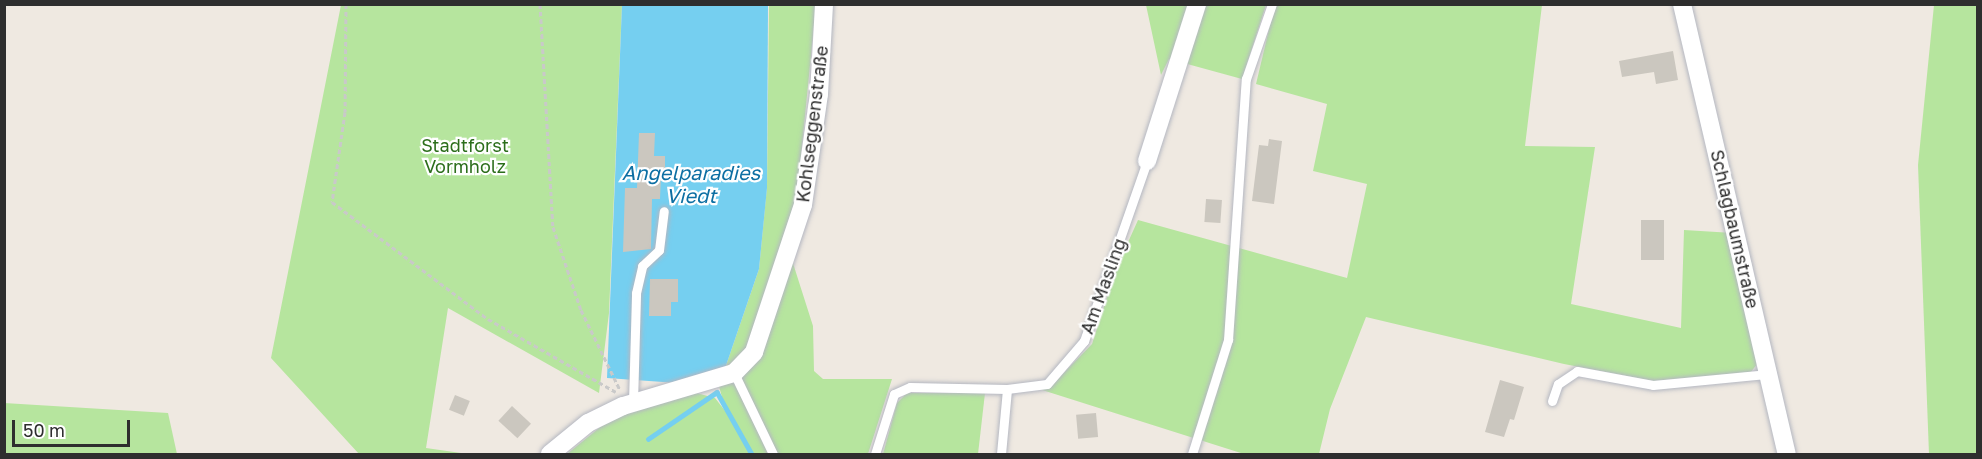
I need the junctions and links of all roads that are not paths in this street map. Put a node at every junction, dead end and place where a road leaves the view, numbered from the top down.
1 (824, 4) edge
2 (1197, 4) edge
3 (1272, 4) edge
4 (1682, 4) edge
5 (1147, 161) joint
6 (664, 211) dead end
7 (734, 373) junction
8 (1768, 374) junction
9 (1007, 389) junction
10 (1552, 401) dead end
11 (633, 404) junction
12 (550, 454) edge
13 (773, 454) edge
14 (875, 454) edge
15 (1000, 454) edge
16 (1192, 454) edge
17 (1787, 454) edge

1 - 7 street, Kohlseggenstraße
2 - 5 street, Am Masling
3 - 16 lane
4 - 8 street, Schlagbaumstraße
5 - 9 lane, Am Masling
6 - 11 lane
7 - 11 street
7 - 13 lane
8 - 10 lane
8 - 17 street, Schlagbaumstraße
9 - 14 lane, Am Masling
9 - 15 lane
11 - 12 street

